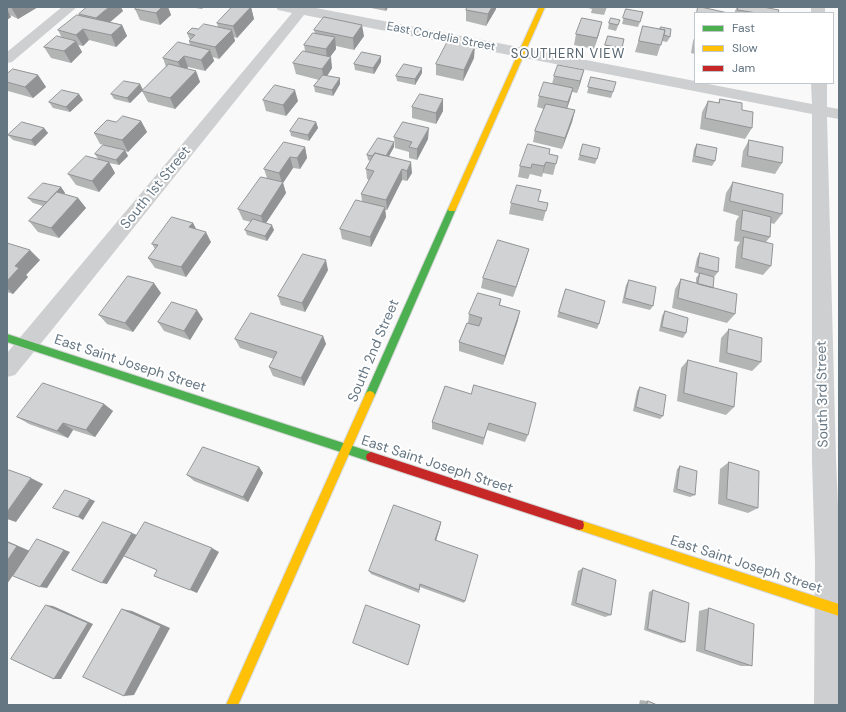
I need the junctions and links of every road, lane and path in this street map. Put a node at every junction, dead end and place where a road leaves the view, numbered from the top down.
1 (70, 7) edge
2 (283, 7) edge
3 (542, 7) edge
4 (303, 9) edge
5 (522, 53) junction
6 (7, 59) edge
7 (819, 84) edge
8 (829, 112) edge
9 (7, 338) edge
10 (28, 345) junction
11 (7, 368) edge
12 (346, 450) junction
13 (833, 608) edge
14 (232, 705) edge
15 (828, 705) edge

1 - 6 street
2 - 4 street, East Cordelia Street
3 - 5 street, South 2nd Street
4 - 5 street, East Cordelia Street
4 - 10 street, South 1st Street
5 - 8 street, East Cordelia Street
5 - 12 street, South 2nd Street
7 - 8 street, South 3rd Street
8 - 13 street, South 3rd Street
9 - 10 street, East Saint Joseph Street
10 - 11 street, South 1st Street
10 - 12 street, East Saint Joseph Street
12 - 13 street, East Saint Joseph Street
12 - 14 street, South 2nd Street
13 - 15 street, South 3rd Street

